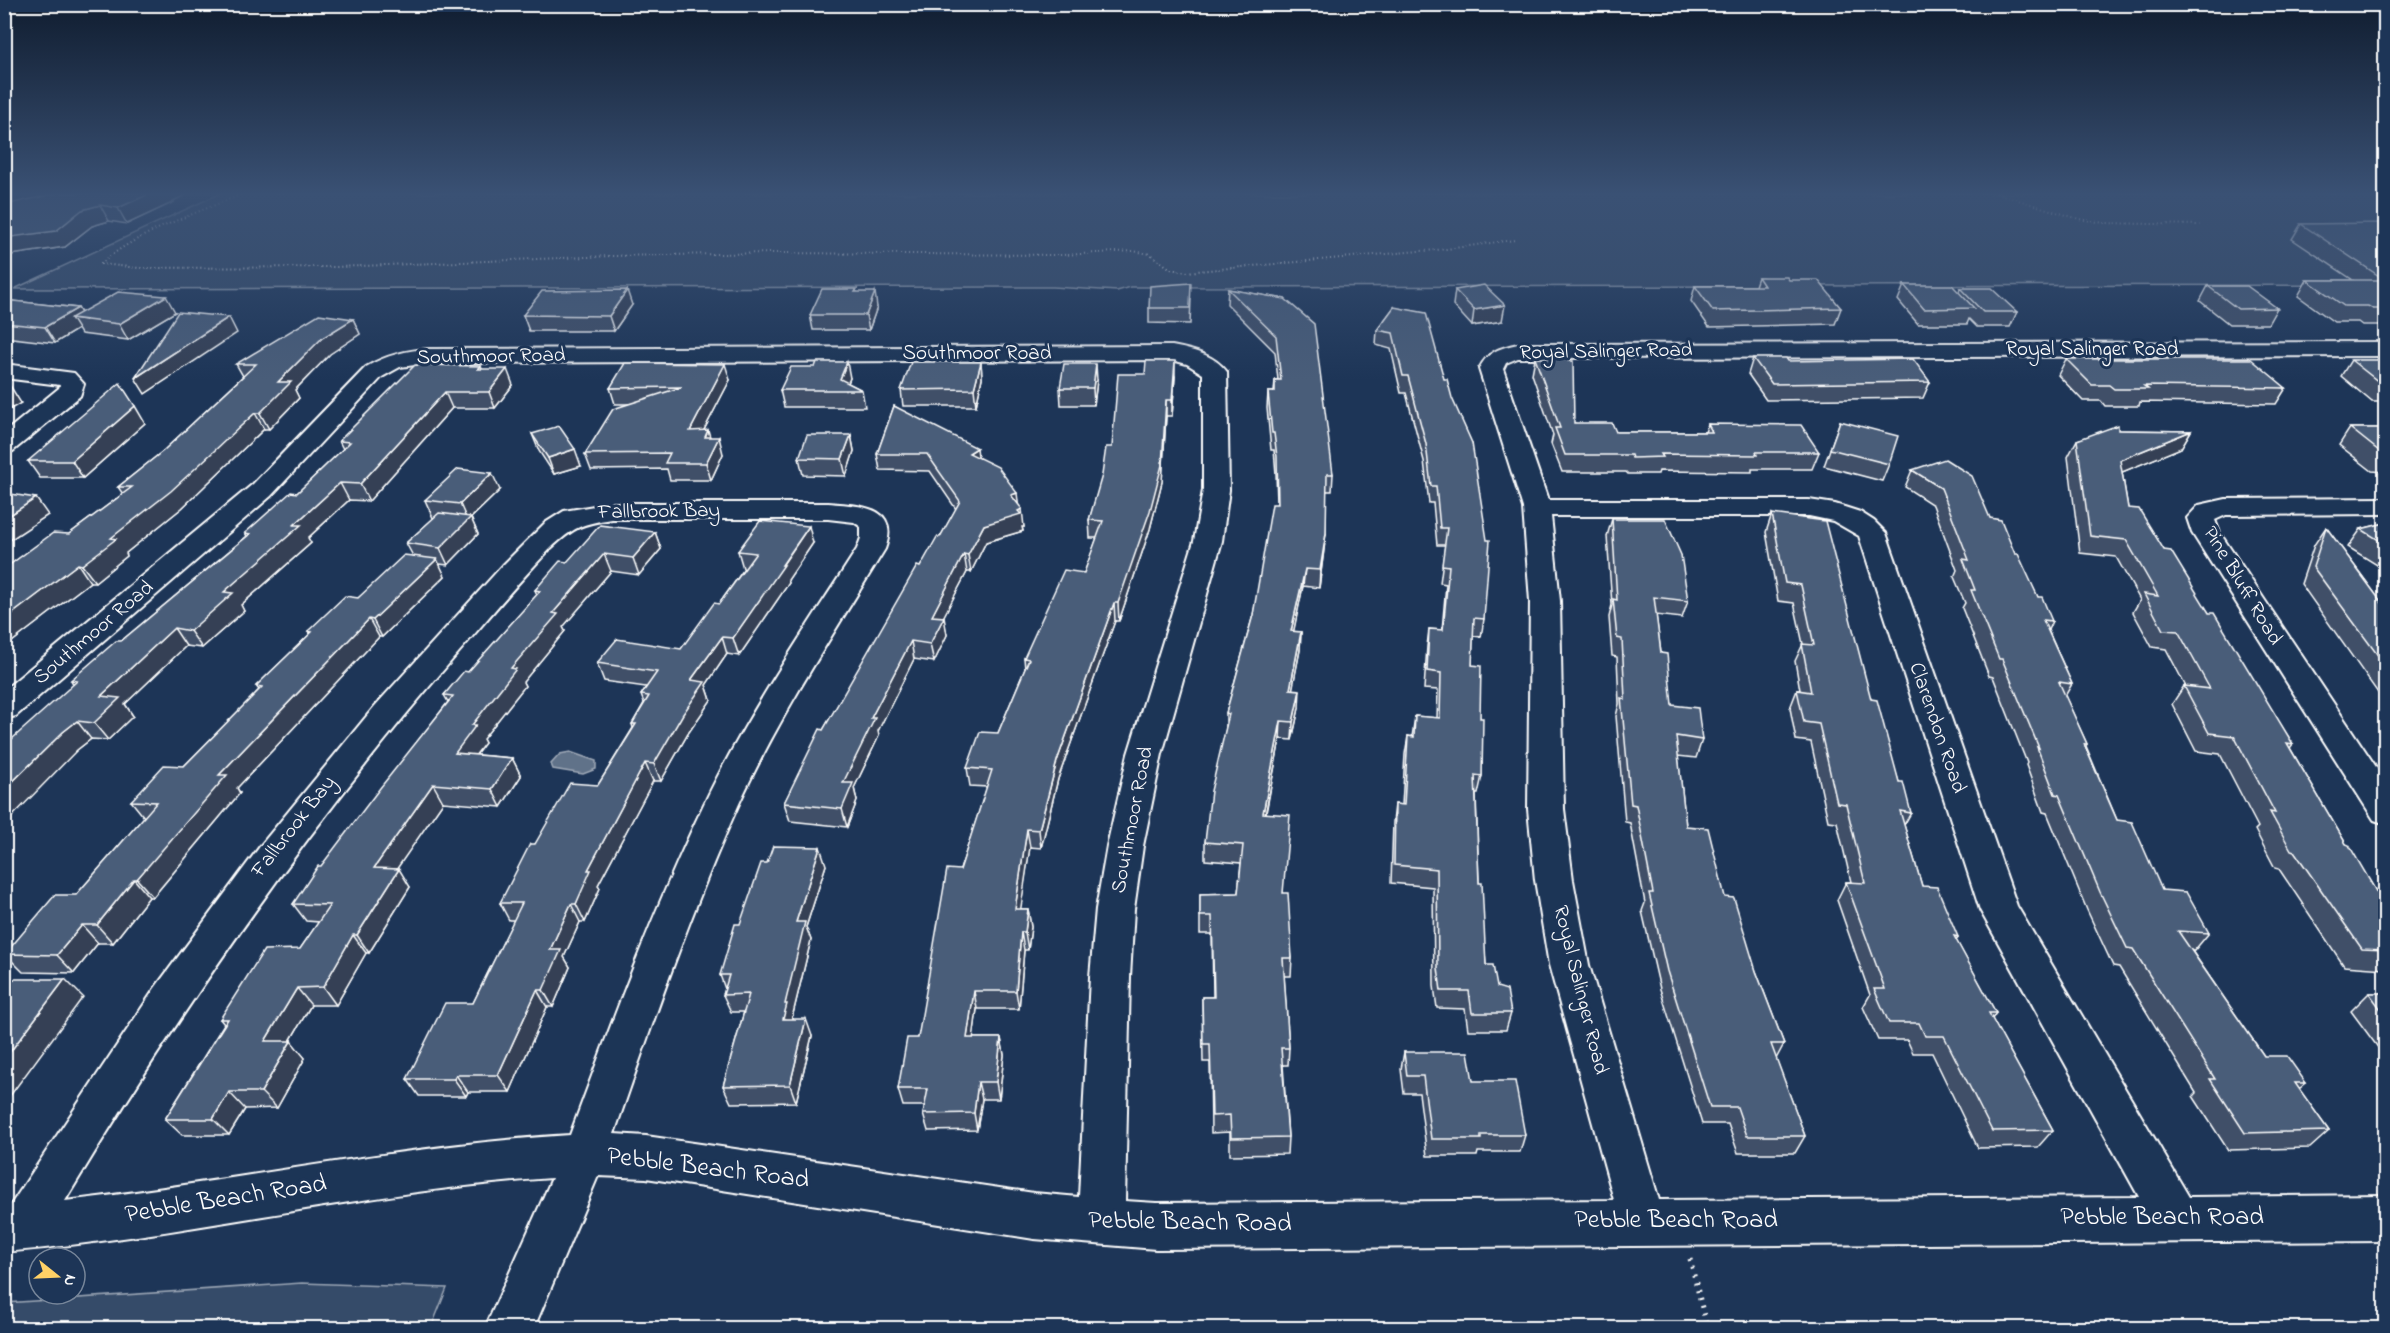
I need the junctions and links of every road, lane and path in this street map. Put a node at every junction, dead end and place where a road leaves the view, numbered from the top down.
1 (111, 255) edge
2 (619, 255) edge
3 (1152, 255) edge
4 (1381, 255) edge
5 (2385, 349) edge
6 (4, 371) edge
7 (4, 446) edge
8 (2385, 506) edge
9 (1537, 508) junction
10 (4, 708) edge
11 (2385, 811) edge
12 (585, 1154) junction
13 (2176, 1218) junction
14 (2385, 1218) edge
15 (1643, 1222) junction
16 (1101, 1223) junction
17 (13, 1229) edge
18 (1689, 1254) dead end
19 (510, 1329) edge
20 (1707, 1329) edge

1 - 2 path
3 - 4 path
5 - 9 street, Royal Salinger Road
6 - 7 street
8 - 11 street, Pine Bluff Road
9 - 13 street, Clarendon Road
9 - 15 street, Royal Salinger Road
10 - 16 street, Southmoor Road
12 - 16 street, Pebble Beach Road
12 - 17 street, Pebble Beach Road
12 - 17 street, Fallbrook Bay
12 - 19 street
13 - 14 street, Pebble Beach Road
13 - 15 street, Pebble Beach Road
15 - 16 street, Pebble Beach Road
18 - 20 path

